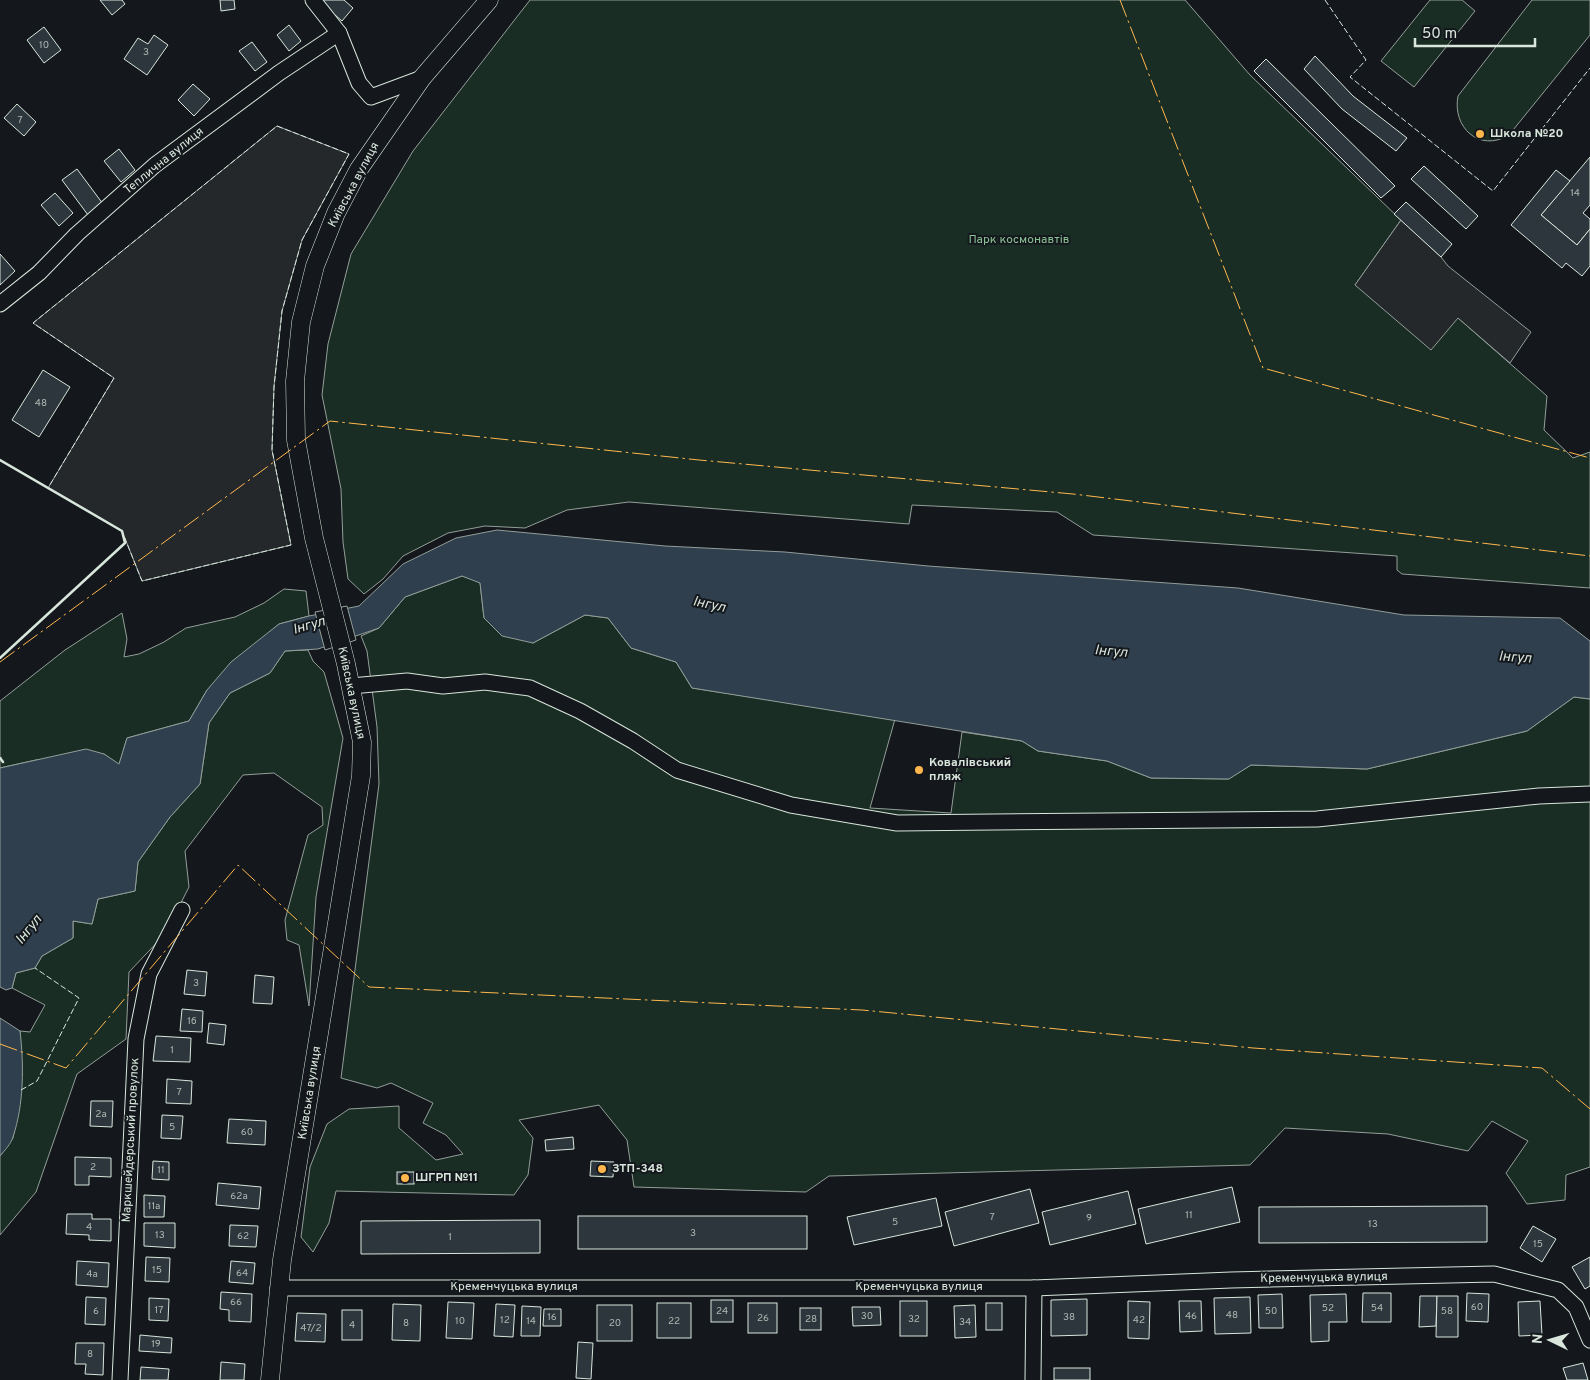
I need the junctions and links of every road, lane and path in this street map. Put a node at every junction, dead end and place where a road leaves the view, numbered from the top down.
1 (313, 0) edge
2 (489, 0) edge
3 (338, 33) junction
4 (422, 78) junction
5 (0, 304) edge
6 (351, 686) junction
7 (1590, 794) edge
8 (182, 910) dead end
9 (278, 1288) junction
10 (1034, 1288) junction
11 (1590, 1340) edge
12 (120, 1380) edge
13 (270, 1380) edge
14 (1033, 1380) edge

1 - 3 street
2 - 4 street, Київська вулиця
3 - 4 street
3 - 5 street, Теплична вулиця
4 - 6 street, Київська вулиця
6 - 7 street
6 - 9 street, Київська вулиця
8 - 12 street, Маркшейдерський провулок
9 - 10 street, Кременчуцька вулиця
9 - 13 street, Київська вулиця
10 - 11 street, Кременчуцька вулиця
10 - 14 street

